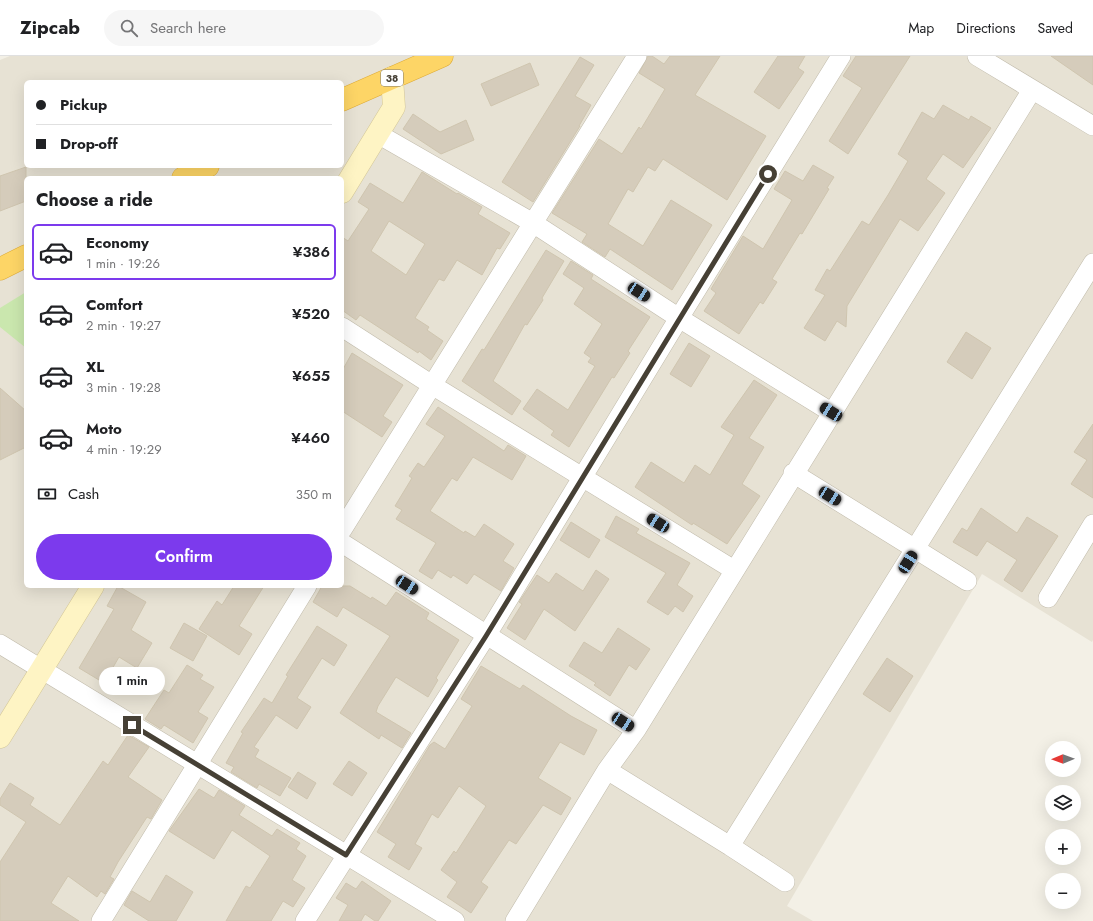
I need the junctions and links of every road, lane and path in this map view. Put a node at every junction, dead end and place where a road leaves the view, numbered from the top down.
1 (442, 56) edge
2 (637, 56) edge
3 (841, 56) edge
4 (977, 56) edge
5 (392, 78) junction
6 (1032, 90) junction
7 (344, 99) edge
8 (1093, 126) edge
9 (378, 134) junction
10 (204, 168) edge
11 (188, 176) edge
12 (344, 189) edge
13 (534, 223) junction
14 (24, 257) edge
15 (1093, 263) edge
16 (0, 269) edge
17 (679, 318) junction
18 (344, 328) edge
19 (432, 385) junction
20 (831, 412) junction
21 (793, 473) junction
22 (582, 476) junction
23 (1093, 524) edge
24 (344, 527) edge
25 (344, 545) edge
26 (917, 549) junction
27 (734, 570) junction
28 (967, 581) dead end
29 (92, 588) edge
30 (306, 588) edge
31 (1048, 598) dead end
32 (486, 636) junction
33 (0, 644) edge
34 (42, 671) junction
35 (636, 730) junction
36 (0, 737) edge
37 (196, 764) junction
38 (607, 770) junction
39 (730, 846) junction
40 (346, 855) junction
41 (785, 882) dead end
42 (101, 921) edge
43 (305, 921) edge
44 (455, 921) edge
45 (515, 921) edge

1 - 5 highway, 38
2 - 13 street
3 - 17 street
4 - 6 street
5 - 7 highway, 38
5 - 9 street
6 - 8 street
6 - 20 street
9 - 12 street
9 - 13 street
10 - 11 highway
13 - 17 street
13 - 19 street
14 - 16 highway
15 - 26 street
17 - 20 street
17 - 22 street
18 - 19 street
19 - 22 street
19 - 24 street
20 - 21 street
21 - 26 street
21 - 27 street
22 - 27 street
22 - 32 street
23 - 31 street
25 - 32 street
26 - 28 street
26 - 39 street
27 - 35 street
29 - 34 street
30 - 37 street
32 - 35 street
32 - 40 street
33 - 34 street
34 - 36 street
34 - 37 street
35 - 38 street
37 - 40 street
37 - 42 street
38 - 39 street
38 - 45 street
39 - 41 street
40 - 43 street
40 - 44 street

